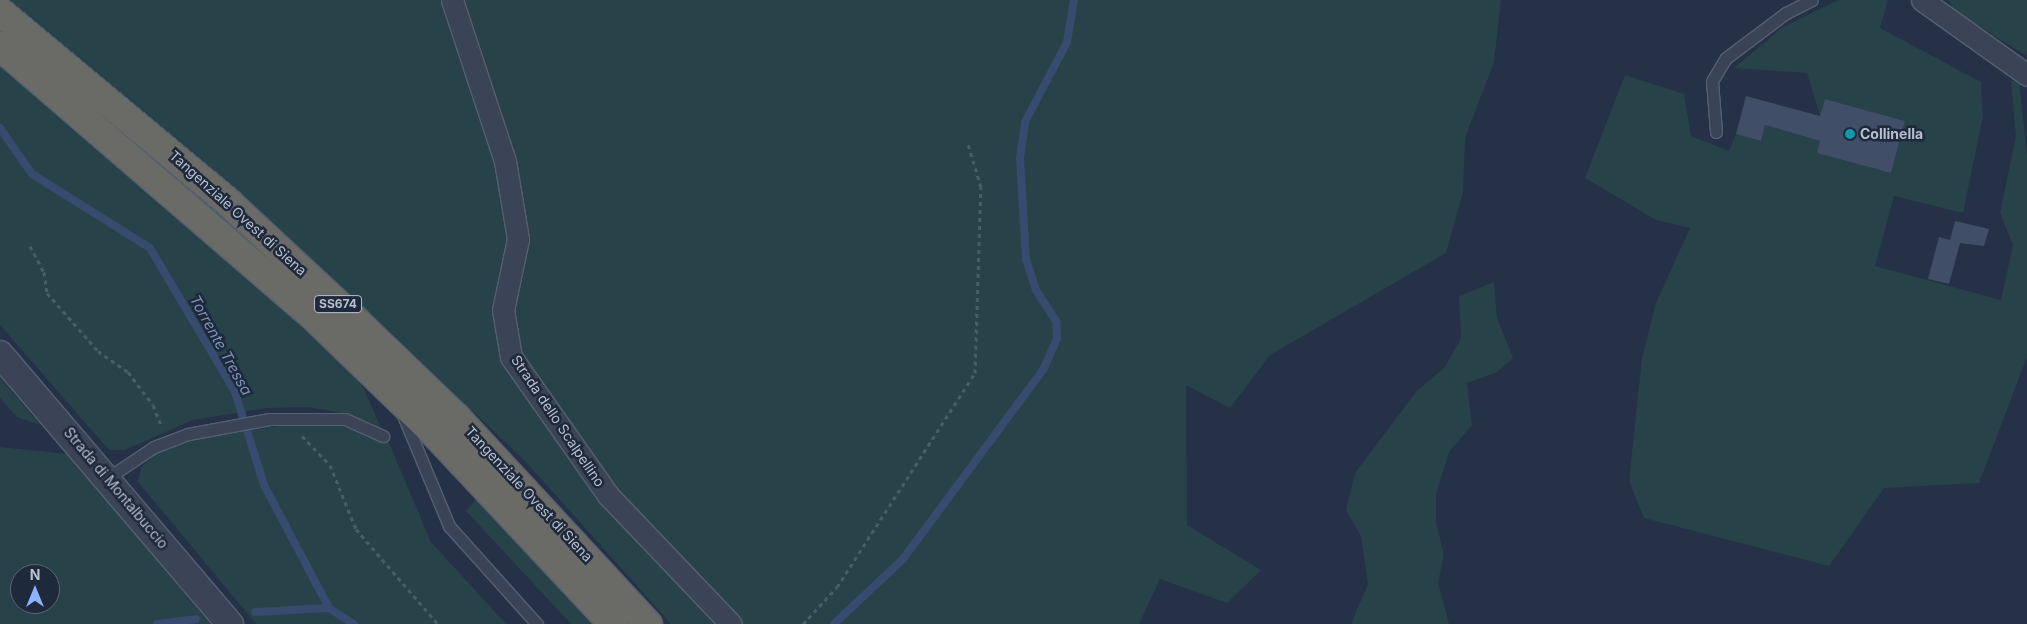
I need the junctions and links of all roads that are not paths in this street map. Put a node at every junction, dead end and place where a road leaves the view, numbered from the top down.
1 (452, 0) edge
2 (1812, 0) edge
3 (1922, 0) edge
4 (0, 12) edge
5 (0, 46) edge
6 (2027, 75) edge
7 (1716, 132) dead end
8 (0, 354) edge
9 (393, 393) junction
10 (383, 436) dead end
11 (109, 478) junction
12 (230, 624) edge
13 (537, 624) edge
14 (613, 624) edge
15 (648, 624) edge
16 (730, 624) edge

1 - 16 street, Strada dello Scalpellino
2 - 7 lane
3 - 6 street
4 - 15 highway, Tangenziale Ovest di Siena / SS674
5 - 9 highway, Tangenziale Ovest di Siena / SS674
8 - 11 street, Strada di Montalbuccio
9 - 13 lane
9 - 14 highway, Tangenziale Ovest di Siena / SS674
10 - 11 lane
11 - 12 street, Strada di Montalbuccio

